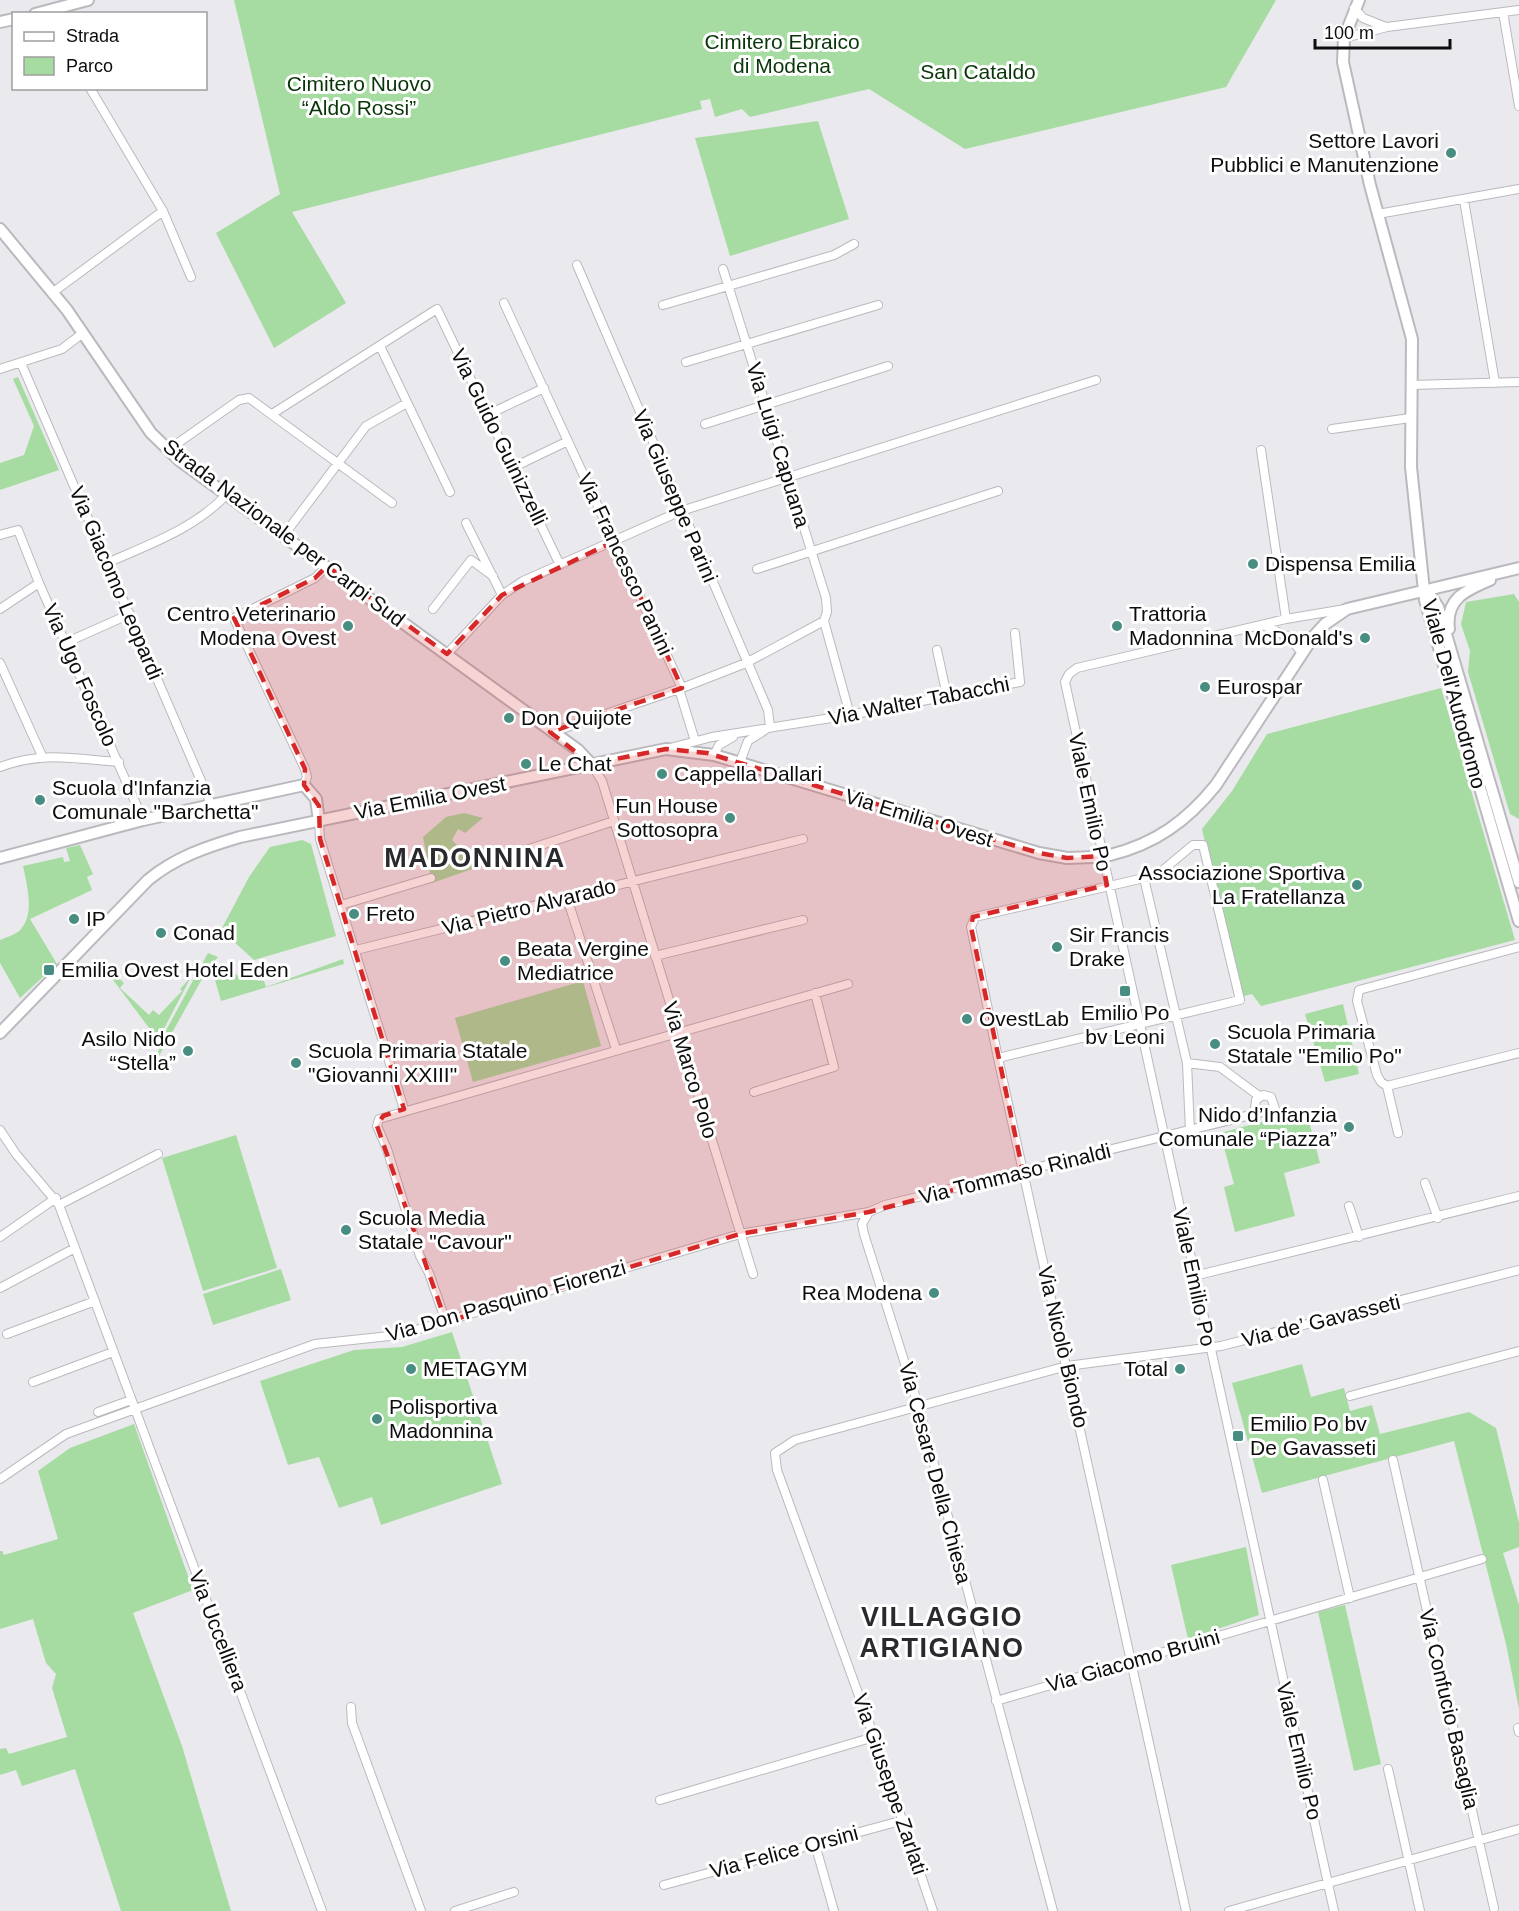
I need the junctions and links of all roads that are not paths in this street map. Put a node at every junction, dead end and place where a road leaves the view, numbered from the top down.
1 (88, 0) edge
2 (1357, 4) edge
3 (1519, 10) edge
4 (43, 12) edge
5 (1503, 12) junction
6 (1386, 27) junction
7 (1344, 38) junction
8 (91, 90) edge
9 (1519, 106) edge
10 (1519, 189) edge
11 (1464, 200) junction
12 (163, 211) junction
13 (1378, 214) junction
14 (0, 229) edge
15 (854, 244) dead end
16 (577, 265) dead end
17 (723, 269) dead end
18 (191, 277) dead end
19 (728, 285) junction
20 (52, 293) junction
21 (504, 303) dead end
22 (663, 305) dead end
23 (878, 305) dead end
24 (83, 333) junction
25 (746, 344) junction
26 (380, 346) junction
27 (686, 362) dead end
28 (21, 363) junction
29 (888, 366) dead end
30 (0, 369) edge
31 (1096, 380) dead end
32 (1519, 382) edge
33 (1495, 383) junction
34 (1411, 385) junction
35 (544, 388) junction
36 (407, 403) junction
37 (766, 405) junction
38 (272, 414) junction
39 (489, 414) junction
40 (1410, 418) junction
41 (705, 424) dead end
42 (1332, 429) dead end
43 (568, 441) junction
44 (168, 450) junction
45 (1261, 450) dead end
46 (338, 464) junction
47 (514, 466) junction
48 (787, 475) junction
49 (998, 491) dead end
50 (450, 492) dead end
51 (227, 494) junction
52 (393, 503) dead end
53 (681, 511) junction
54 (466, 523) dead end
55 (0, 535) edge
56 (284, 535) junction
57 (615, 541) junction
58 (811, 551) junction
59 (107, 563) junction
60 (560, 565) junction
61 (327, 566) junction
62 (757, 568) dead end
63 (1518, 568) edge
64 (493, 576) junction
65 (39, 583) junction
66 (1426, 589) junction
67 (1409, 594) junction
68 (502, 595) junction
69 (0, 609) edge
70 (433, 609) dead end
71 (1347, 609) junction
72 (1427, 610) junction
73 (130, 614) junction
74 (1286, 619) junction
75 (824, 621) junction
76 (1263, 626) junction
77 (1015, 633) dead end
78 (65, 643) junction
79 (937, 650) dead end
80 (1302, 653) junction
81 (447, 654) junction
82 (0, 663) edge
83 (746, 663) junction
84 (1455, 669) junction
85 (681, 688) junction
86 (947, 696) junction
87 (850, 715) junction
88 (770, 727) junction
89 (553, 732) junction
90 (695, 741) junction
91 (666, 749) junction
92 (714, 755) junction
93 (42, 756) junction
94 (119, 762) junction
95 (740, 762) junction
96 (591, 764) junction
97 (0, 767) edge
98 (304, 785) junction
99 (211, 804) junction
100 (143, 820) junction
101 (319, 820) junction
102 (614, 821) junction
103 (1499, 835) junction
104 (803, 839) dead end
105 (0, 858) edge
106 (502, 858) dead end
107 (431, 878) dead end
108 (1144, 878) junction
109 (633, 882) junction
110 (1519, 882) edge
111 (1107, 885) junction
112 (567, 898) junction
113 (341, 905) junction
114 (803, 920) dead end
115 (1519, 921) edge
116 (1519, 947) edge
117 (356, 950) junction
118 (655, 956) junction
119 (848, 984) dead end
120 (815, 993) junction
121 (1175, 1017) junction
122 (1139, 1026) junction
123 (678, 1032) junction
124 (0, 1033) edge
125 (616, 1049) junction
126 (1519, 1053) edge
127 (998, 1058) junction
128 (1187, 1063) junction
129 (1387, 1086) junction
130 (754, 1092) dead end
131 (1259, 1096) junction
132 (404, 1109) junction
133 (1257, 1113) junction
134 (0, 1130) edge
135 (1190, 1131) junction
136 (1398, 1132) dead end
137 (1163, 1138) junction
138 (158, 1154) dead end
139 (1023, 1172) junction
140 (1425, 1183) dead end
141 (1519, 1196) edge
142 (57, 1201) junction
143 (1348, 1206) dead end
144 (869, 1212) junction
145 (1438, 1218) junction
146 (740, 1234) junction
147 (0, 1237) edge
148 (1359, 1237) junction
149 (75, 1248) junction
150 (1519, 1270) edge
151 (753, 1274) dead end
152 (1194, 1276) junction
153 (0, 1288) edge
154 (94, 1301) junction
155 (446, 1322) junction
156 (7, 1334) dead end
157 (1210, 1348) junction
158 (113, 1352) junction
159 (1519, 1352) edge
160 (1067, 1366) junction
161 (33, 1382) dead end
162 (1350, 1396) dead end
163 (131, 1400) junction
164 (919, 1408) junction
165 (134, 1409) junction
166 (98, 1412) dead end
167 (776, 1453) joint
168 (1393, 1460) dead end
169 (0, 1479) edge
170 (1323, 1480) dead end
171 (1482, 1559) dead end
172 (1419, 1578) junction
173 (1350, 1598) junction
174 (1270, 1621) junction
175 (1132, 1662) junction
176 (996, 1701) junction
177 (351, 1707) dead end
178 (874, 1737) junction
179 (1388, 1769) dead end
180 (660, 1800) dead end
181 (904, 1820) junction
182 (1519, 1829) edge
183 (1479, 1840) junction
184 (815, 1844) junction
185 (1408, 1860) junction
186 (1328, 1884) junction
187 (664, 1885) dead end
188 (514, 1892) dead end
189 (1494, 1908) dead end
190 (322, 1911) edge
191 (421, 1911) edge
192 (455, 1911) edge
193 (834, 1911) edge
194 (933, 1911) edge
195 (1053, 1911) edge
196 (1186, 1911) edge
197 (1229, 1911) edge
198 (1334, 1911) edge
199 (1420, 1911) edge

1 - 4 street
2 - 6 street
2 - 7 street
3 - 5 street
5 - 6 street
5 - 9 street
6 - 7 street
7 - 13 street
8 - 12 street
10 - 11 street
11 - 13 street
11 - 33 street
12 - 18 street
12 - 20 street
13 - 34 street
14 - 20 street, Strada Nazionale per Carpi Sud
15 - 19 street
16 - 53 street, Via Giuseppe Parini
17 - 19 street, Via Luigi Capuana
19 - 22 street
19 - 25 street, Via Luigi Capuana
20 - 24 street, Strada Nazionale per Carpi Sud
21 - 35 street, Via Francesco Panini
23 - 25 street
24 - 28 street
24 - 44 street, Strada Nazionale per Carpi Sud
25 - 27 street
25 - 37 street, Via Luigi Capuana
26 - 36 street
26 - 38 street
26 - 39 street, Via Guido Guinizzelli
28 - 30 street
28 - 59 street, Via Giacomo Leopardi
29 - 37 street
31 - 48 street
32 - 33 street
33 - 34 street
34 - 40 street
35 - 39 street
35 - 43 street, Via Francesco Panini
36 - 46 street
36 - 50 street
37 - 41 street
37 - 48 street, Via Luigi Capuana
38 - 44 street
38 - 46 street
39 - 47 street, Via Guido Guinizzelli
40 - 42 street
40 - 66 street
43 - 47 street
43 - 57 street, Via Francesco Panini
44 - 51 street, Strada Nazionale per Carpi Sud
45 - 74 street
46 - 52 street
46 - 56 street
47 - 60 street, Via Guido Guinizzelli
48 - 53 street
48 - 58 street, Via Luigi Capuana
49 - 58 street
51 - 56 street, Strada Nazionale per Carpi Sud
51 - 59 street
53 - 57 street
53 - 83 street, Via Giuseppe Parini
54 - 64 street
55 - 65 street, Via Ugo Foscolo
56 - 61 street, Strada Nazionale per Carpi Sud
57 - 60 street
57 - 85 street, Via Francesco Panini
58 - 62 street
58 - 75 street, Via Luigi Capuana
59 - 73 street, Via Giacomo Leopardi
60 - 68 street
61 - 81 street, Strada Nazionale per Carpi Sud
61 - 98 street
63 - 66 street, Via Emilia Ovest
63 - 84 street
64 - 68 street
64 - 70 street
65 - 69 street
65 - 78 street, Via Ugo Foscolo
66 - 67 street, Via Emilia Ovest
66 - 72 street, Viale Dell'Autodromo
66 - 84 street, Viale Dell'Autodromo
67 - 71 street, Via Emilia Ovest
67 - 72 street
68 - 81 street
71 - 74 street
71 - 80 street, Via Emilia Ovest
72 - 103 street, Viale Dell'Autodromo
73 - 78 street
73 - 99 street, Via Giacomo Leopardi
74 - 76 street
75 - 83 street
75 - 87 street, Via Luigi Capuana
76 - 80 street
76 - 111 street, Viale Emilio Po
77 - 86 street, Via Walter Tabacchi
78 - 94 street, Via Ugo Foscolo
79 - 86 street
80 - 95 street, Via Emilia Ovest, bridge
81 - 89 street, Strada Nazionale per Carpi Sud
82 - 93 street
83 - 85 street
83 - 88 street, Via Giuseppe Parini
84 - 103 street, Viale Dell'Autodromo
85 - 89 street
85 - 90 street, Via Francesco Panini
86 - 87 street, Via Walter Tabacchi
87 - 88 street, Via Walter Tabacchi
88 - 90 street, Via Walter Tabacchi
88 - 92 street, Via Walter Tabacchi
88 - 95 street, Via Walter Tabacchi
89 - 96 street, Strada Nazionale per Carpi Sud
90 - 91 street, Via Walter Tabacchi
91 - 92 street, Via Emilia Ovest
91 - 96 street, Via Emilia Ovest
92 - 95 street, Via Emilia Ovest
93 - 94 street
93 - 97 street
94 - 100 street, Via Ugo Foscolo
96 - 101 street, Via Emilia Ovest
96 - 102 street, Via Marco Polo
98 - 99 street
98 - 101 street
99 - 100 street
100 - 105 street
101 - 113 street
101 - 124 street, Via Emilia Ovest
102 - 106 street
102 - 109 street, Via Marco Polo
103 - 110 street, Viale Dell'Autodromo
103 - 115 street, Viale Dell'Autodromo
104 - 109 street, Via Pietro Alvarado
107 - 113 street
108 - 111 street
108 - 121 street
108 - 121 street
109 - 112 street, Via Pietro Alvarado
109 - 118 street, Via Marco Polo
111 - 122 street, Viale Emilio Po
111 - 127 street, Via Nicolò Biondo
112 - 117 street, Via Pietro Alvarado
112 - 125 street
113 - 117 street
114 - 118 street
116 - 129 street
117 - 132 street
118 - 123 street, Via Marco Polo
119 - 120 street
120 - 123 street
120 - 130 street
121 - 122 street
121 - 128 street
122 - 127 street
122 - 137 street, Viale Emilio Po
123 - 125 street
123 - 146 street, Via Marco Polo
125 - 132 street
126 - 129 street
127 - 139 street, Via Nicolò Biondo
128 - 131 street
128 - 135 street
129 - 136 street
131 - 133 street
131 - 133 street
132 - 155 street
133 - 135 street, Via Tommaso Rinaldi
134 - 142 street, Via Uccelliera
135 - 137 street, Via Tommaso Rinaldi
137 - 139 street, Via Tommaso Rinaldi
137 - 152 street, Viale Emilio Po
138 - 142 street
139 - 144 street, Via Tommaso Rinaldi
139 - 160 street, Via Nicolò Biondo
140 - 145 street
141 - 145 street
142 - 147 street
142 - 149 street, Via Uccelliera
143 - 148 street
144 - 146 street, Via Tommaso Rinaldi
144 - 164 street, Via Cesare Della Chiesa
145 - 148 street
146 - 151 street, Via Marco Polo
146 - 155 street, Via Don Pasquino Fiorenzi
148 - 152 street
149 - 153 street
149 - 154 street, Via Uccelliera
150 - 157 street, Via de’ Gavasseti
152 - 157 street, Viale Emilio Po
154 - 156 street
154 - 158 street, Via Uccelliera
155 - 165 street, Via Don Pasquino Fiorenzi
157 - 160 street, Via de’ Gavasseti
157 - 174 street, Viale Emilio Po
158 - 161 street
158 - 163 street, Via Uccelliera
159 - 162 street
160 - 164 street, Via de’ Gavasseti
160 - 175 street, Via Nicolò Biondo
163 - 165 street, Via Uccelliera
163 - 166 street
164 - 167 street, Via de’ Gavasseti
164 - 176 street, Via Cesare Della Chiesa
165 - 169 street, Via Don Pasquino Fiorenzi
165 - 190 street, Via Uccelliera
167 - 178 street, Via Giuseppe Zarlati
168 - 172 street, Via Confucio Basaglia
170 - 173 street
171 - 172 street, Via Giacomo Bruini
172 - 173 street, Via Giacomo Bruini
172 - 183 street, Via Confucio Basaglia
173 - 174 street, Via Giacomo Bruini
174 - 175 street, Via Giacomo Bruini
174 - 186 street, Viale Emilio Po
175 - 176 street, Via Giacomo Bruini
175 - 196 street, Via Nicolò Biondo
176 - 195 street, Via Cesare Della Chiesa
177 - 191 street
178 - 180 street
178 - 181 street, Via Giuseppe Zarlati
179 - 185 street
181 - 184 street, Via Felice Orsini
181 - 194 street, Via Giuseppe Zarlati
182 - 183 street
183 - 185 street
183 - 189 street, Via Confucio Basaglia
184 - 187 street, Via Felice Orsini
184 - 193 street
185 - 186 street
185 - 199 street
186 - 197 street
186 - 198 street, Viale Emilio Po
188 - 192 street

